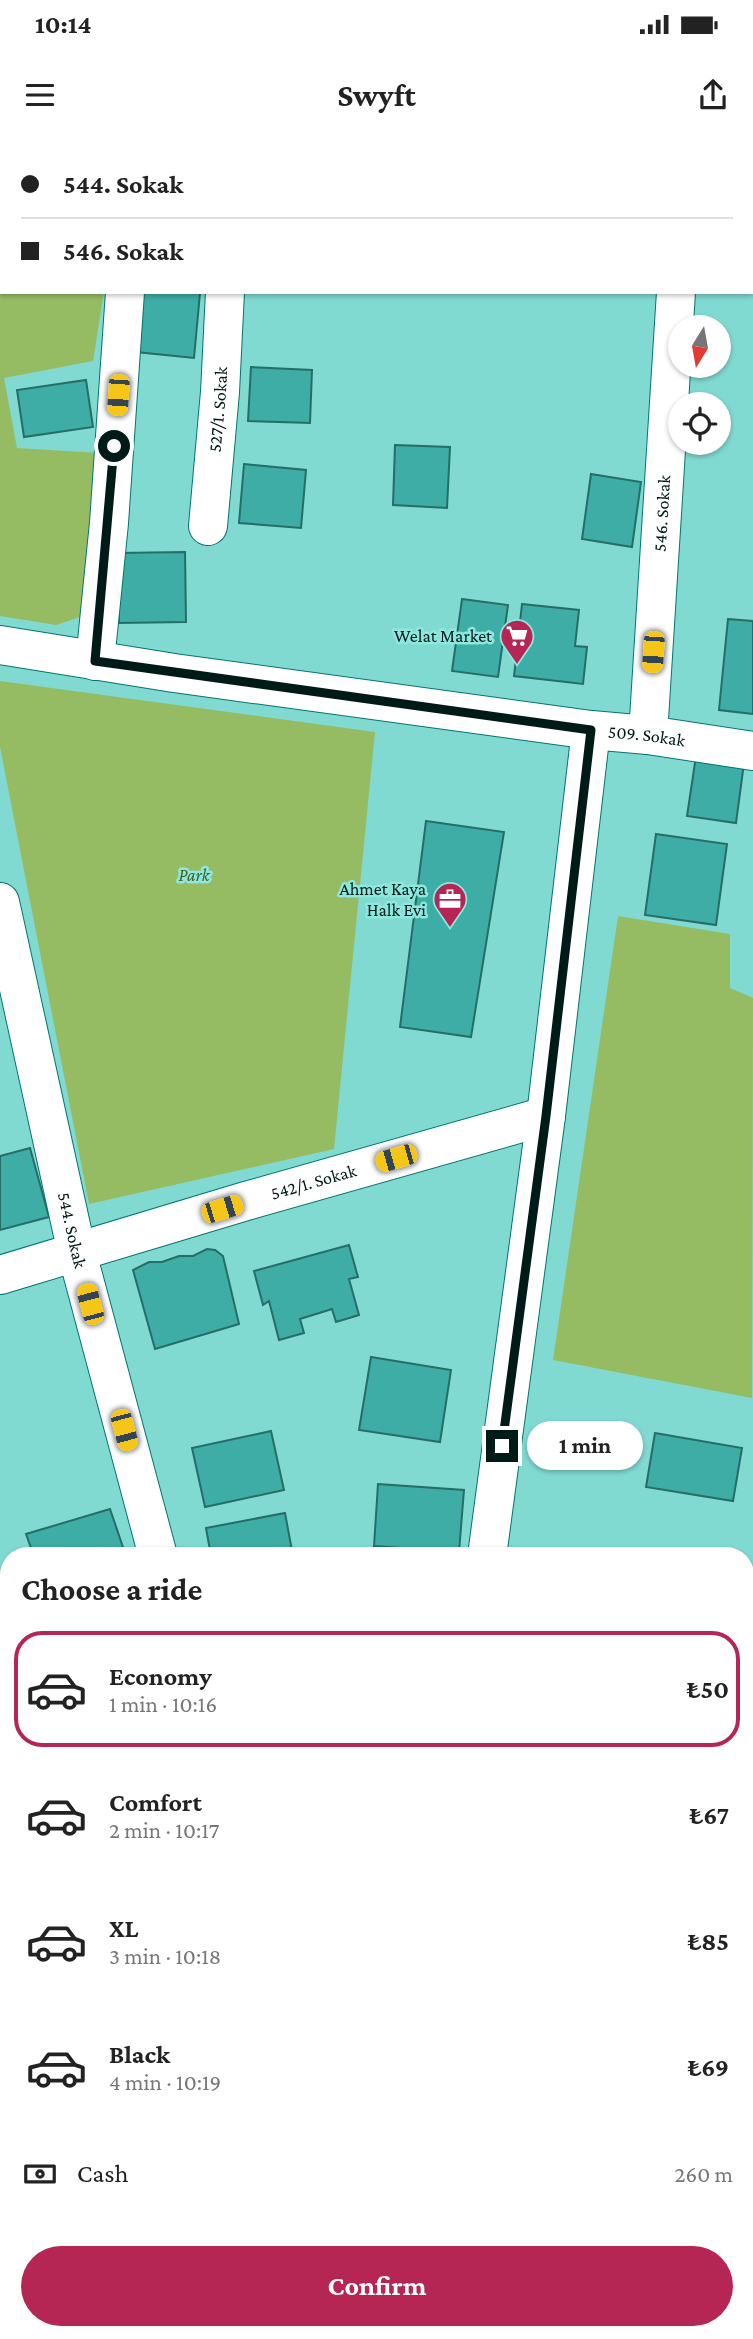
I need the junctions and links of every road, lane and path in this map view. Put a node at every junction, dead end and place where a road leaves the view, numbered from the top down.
1 (125, 294) edge
2 (225, 294) edge
3 (676, 294) edge
4 (208, 526) dead end
5 (0, 645) edge
6 (95, 661) junction
7 (591, 730) junction
8 (648, 735) junction
9 (753, 751) edge
10 (0, 902) edge
11 (546, 1116) junction
12 (77, 1253) junction
13 (0, 1275) edge
14 (156, 1547) edge
15 (488, 1547) edge

1 - 6 street
2 - 4 street, 527/1. Sokak
3 - 8 street, 546. Sokak
5 - 6 street, 509. Sokak
6 - 7 street, 509. Sokak
7 - 8 street, 509. Sokak
7 - 11 street
8 - 9 street, 509. Sokak
10 - 12 street, 544. Sokak
11 - 12 street, 542/1. Sokak
11 - 15 street
12 - 13 street, 542/1. Sokak
12 - 14 street, 544. Sokak

